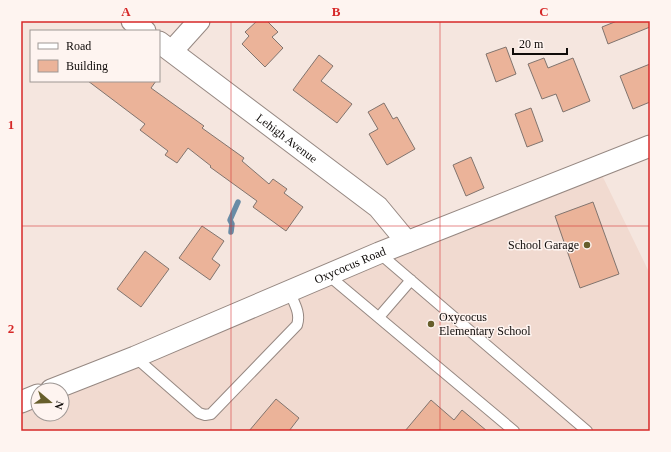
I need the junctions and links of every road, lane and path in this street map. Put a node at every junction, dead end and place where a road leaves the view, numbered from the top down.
1 (132, 21) edge
2 (199, 21) edge
3 (144, 30) edge
4 (165, 46) edge
5 (650, 146) edge
6 (407, 242) junction
7 (379, 253) junction
8 (328, 275) junction
9 (411, 280) junction
10 (289, 291) junction
11 (379, 317) junction
12 (135, 357) junction
13 (70, 383) edge
14 (514, 431) edge
15 (587, 431) edge

1 - 3 street
2 - 4 street
4 - 6 street, Lehigh Avenue
5 - 6 street, Oxycocus Road
6 - 7 street, Oxycocus Road
7 - 8 street, Oxycocus Road
7 - 9 lane
8 - 10 street, Oxycocus Road
8 - 11 lane
9 - 11 lane
9 - 15 lane
10 - 12 street, Oxycocus Road
10 - 12 lane
11 - 14 lane
12 - 13 street, Oxycocus Road

